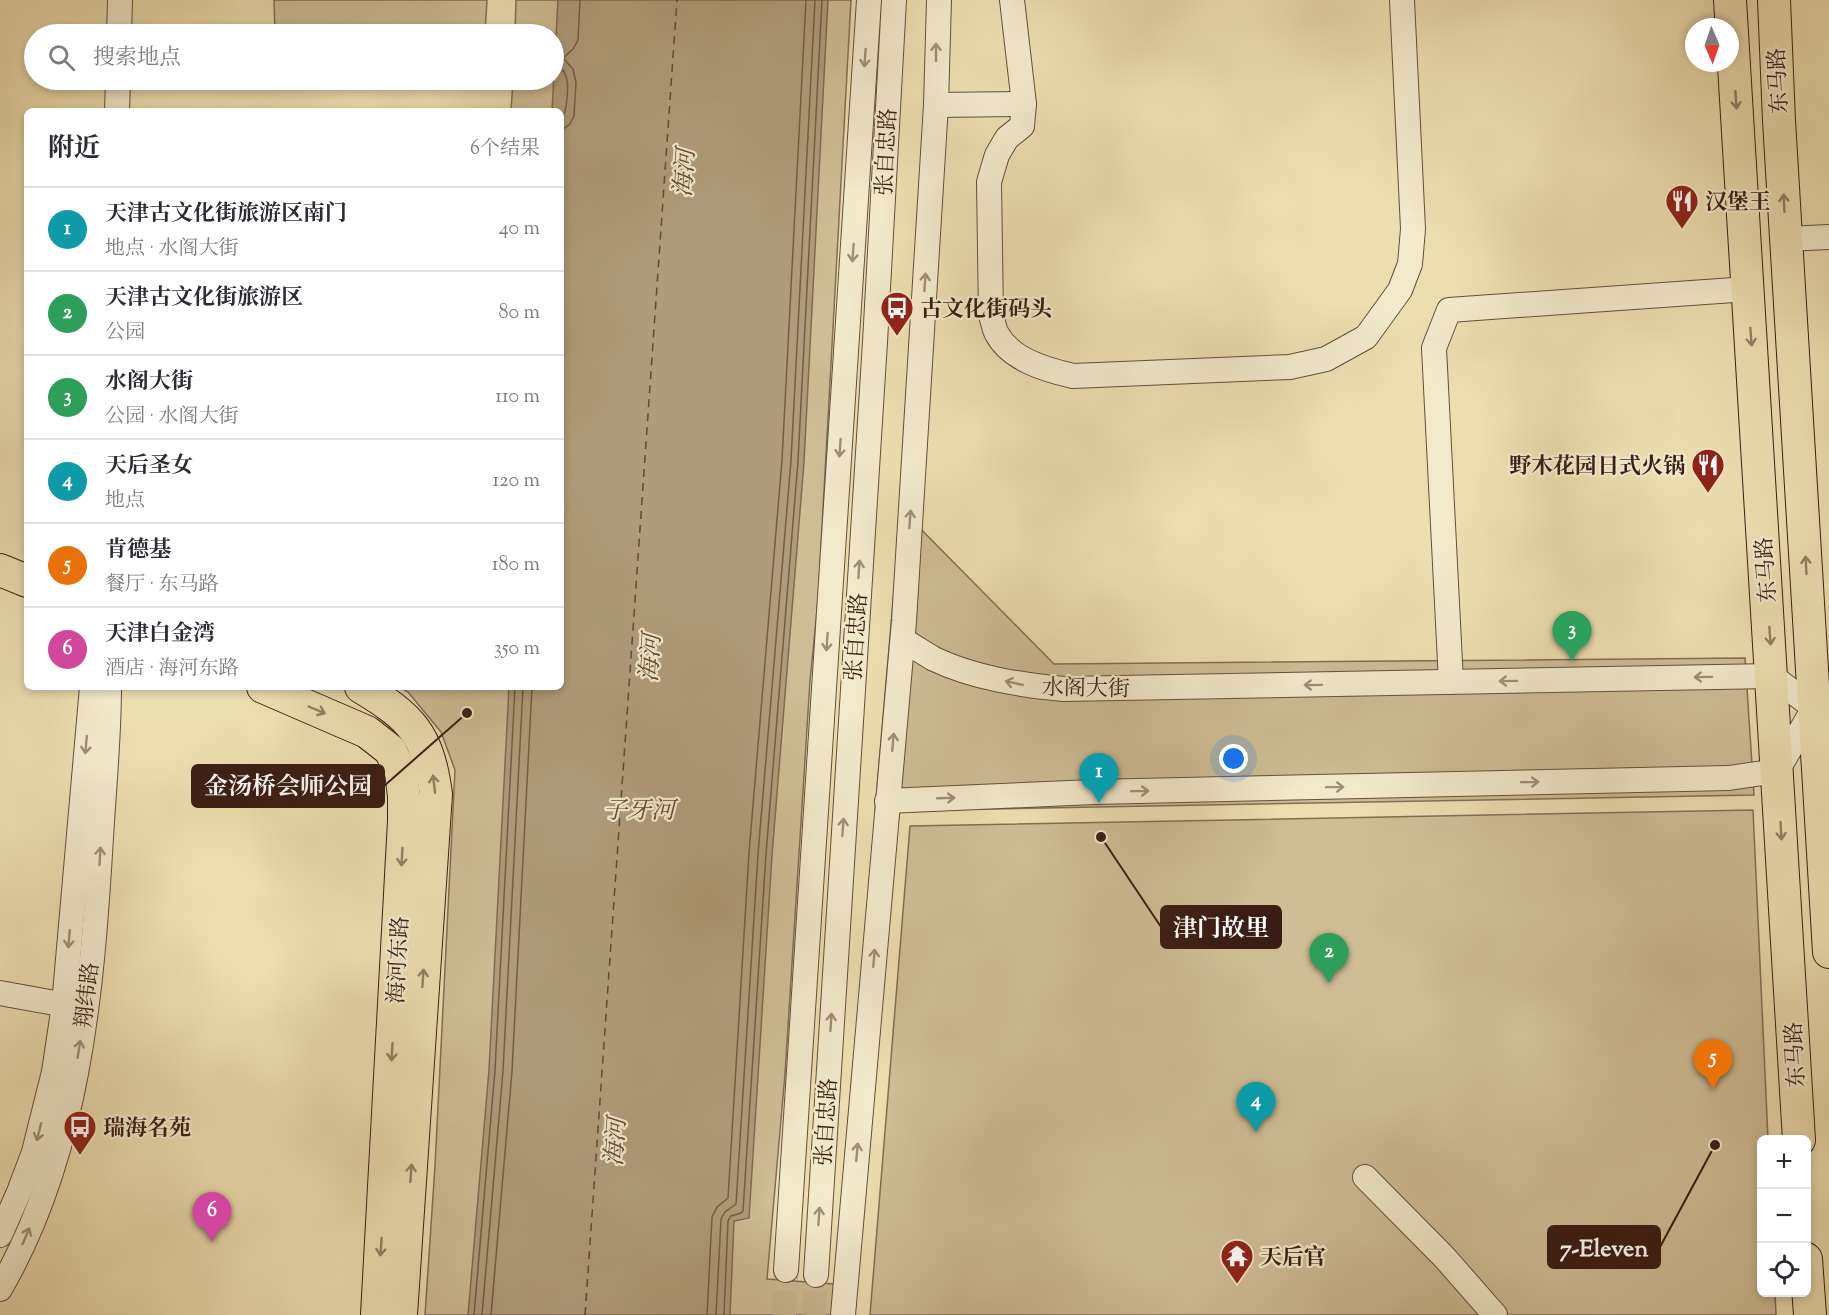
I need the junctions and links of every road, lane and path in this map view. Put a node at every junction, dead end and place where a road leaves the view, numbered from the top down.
1 (120, 0) edge
2 (869, 0) edge
3 (894, 0) edge
4 (939, 0) edge
5 (1012, 0) edge
6 (1402, 0) edge
7 (1730, 0) edge
8 (1774, 0) edge
9 (119, 24) edge
10 (118, 90) edge
11 (1024, 104) junction
12 (936, 105) junction
13 (117, 108) edge
14 (1829, 237) edge
15 (1786, 239) junction
16 (1748, 289) junction
17 (0, 570) edge
18 (24, 580) edge
19 (903, 640) junction
20 (1772, 676) junction
21 (1451, 682) junction
22 (92, 690) edge
23 (109, 690) edge
24 (270, 690) edge
25 (366, 690) edge
26 (1822, 707) edge
27 (1777, 771) junction
28 (887, 801) junction
29 (1829, 952) edge
30 (0, 993) edge
31 (75, 1007) junction
32 (1799, 1135) edge
33 (1365, 1177) dead end
34 (0, 1235) edge
35 (786, 1270) tunnel mouth
36 (816, 1275) tunnel mouth
37 (0, 1289) edge
38 (1809, 1297) edge
39 (377, 1315) edge
40 (401, 1315) edge
41 (843, 1315) edge
42 (1495, 1315) edge
43 (1810, 1315) edge

1 - 9 street
2 -> 35 street, 张自忠路
36 -> 3 street, 张自忠路
12 -> 4 street
5 - 11 street
6 - 11 street
7 -> 16 main road, 东马路
15 -> 8 main road, 东马路
10 - 13 street
11 - 12 street
19 -> 12 street
14 - 15 street
26 -> 15 main road, 东马路
16 -> 20 main road, 东马路
16 - 21 street
17 - 18 main road
21 -> 19 street, 水阁大街
28 -> 19 street
20 -> 21 street, 水阁大街
20 - 26 street
20 - 27 main road, 东马路
22 -> 31 street, 翔纬路
31 -> 23 street, 翔纬路
24 -> 39 main road, 海河东路
40 -> 25 main road, 海河东路
26 - 27 street
26 - 29 main road, 东马路
28 -> 27 street
27 -> 32 main road, 东马路
41 -> 28 street
30 - 31 street
31 -> 34 street, 翔纬路
37 -> 31 street, 翔纬路
33 - 42 street
38 - 43 main road

